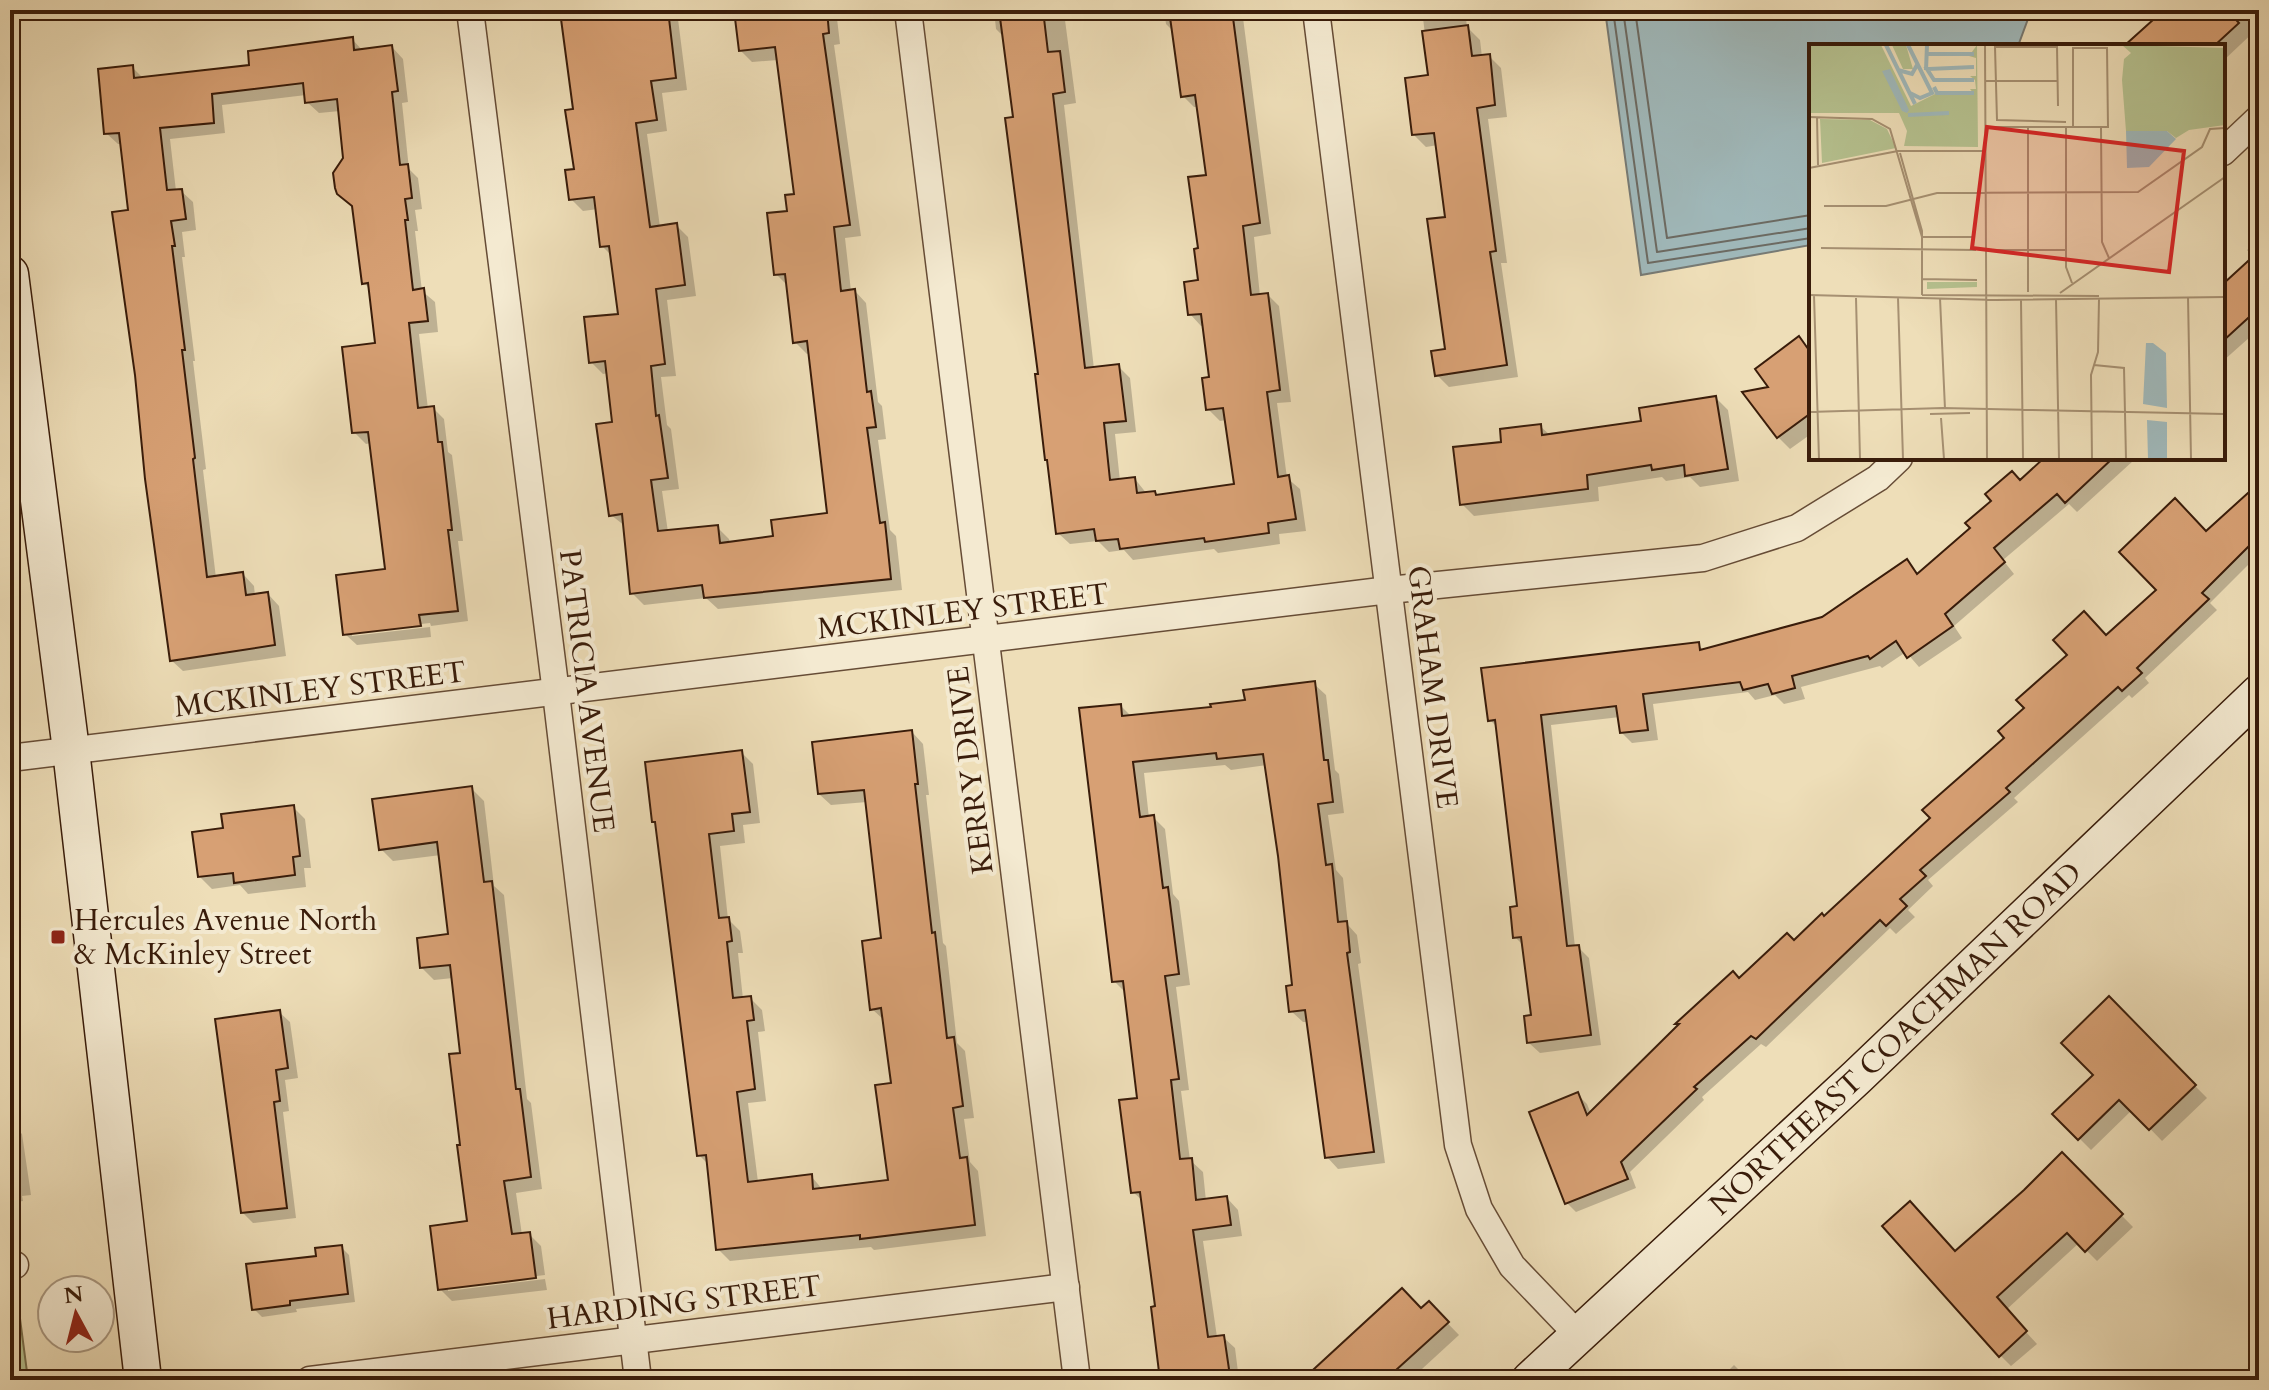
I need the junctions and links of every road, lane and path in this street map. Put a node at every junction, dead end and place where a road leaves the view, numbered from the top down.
1 (470, 10) edge
2 (908, 10) edge
3 (1316, 10) edge
4 (2259, 118) edge
5 (2225, 150) edge
6 (10, 276) edge
7 (1897, 460) edge
8 (1389, 590) junction
9 (986, 640) junction
10 (556, 693) junction
11 (2259, 693) edge
12 (71, 750) junction
13 (10, 758) edge
14 (1066, 1287) junction
15 (1578, 1335) junction
16 (633, 1340) junction
17 (143, 1380) edge
18 (310, 1380) edge
19 (638, 1380) edge
20 (1077, 1380) edge
21 (1530, 1380) edge

1 - 10 street, PATRICIA AVENUE
2 - 9 street, KERRY DRIVE
3 - 8 street, GRAHAM DRIVE
4 - 5 street
6 - 12 street
7 - 8 street, MCKINLEY STREET
8 - 9 street, MCKINLEY STREET
8 - 15 street, GRAHAM DRIVE
9 - 10 street, MCKINLEY STREET
9 - 14 street, KERRY DRIVE
10 - 12 street, MCKINLEY STREET
10 - 16 street, PATRICIA AVENUE
11 - 15 street, NORTHEAST COACHMAN ROAD
12 - 13 street, MCKINLEY STREET
12 - 17 street
14 - 16 street, HARDING STREET
14 - 20 street, KERRY DRIVE
15 - 21 street, NORTHEAST COACHMAN ROAD
16 - 18 street, HARDING STREET
16 - 19 street, PATRICIA AVENUE

